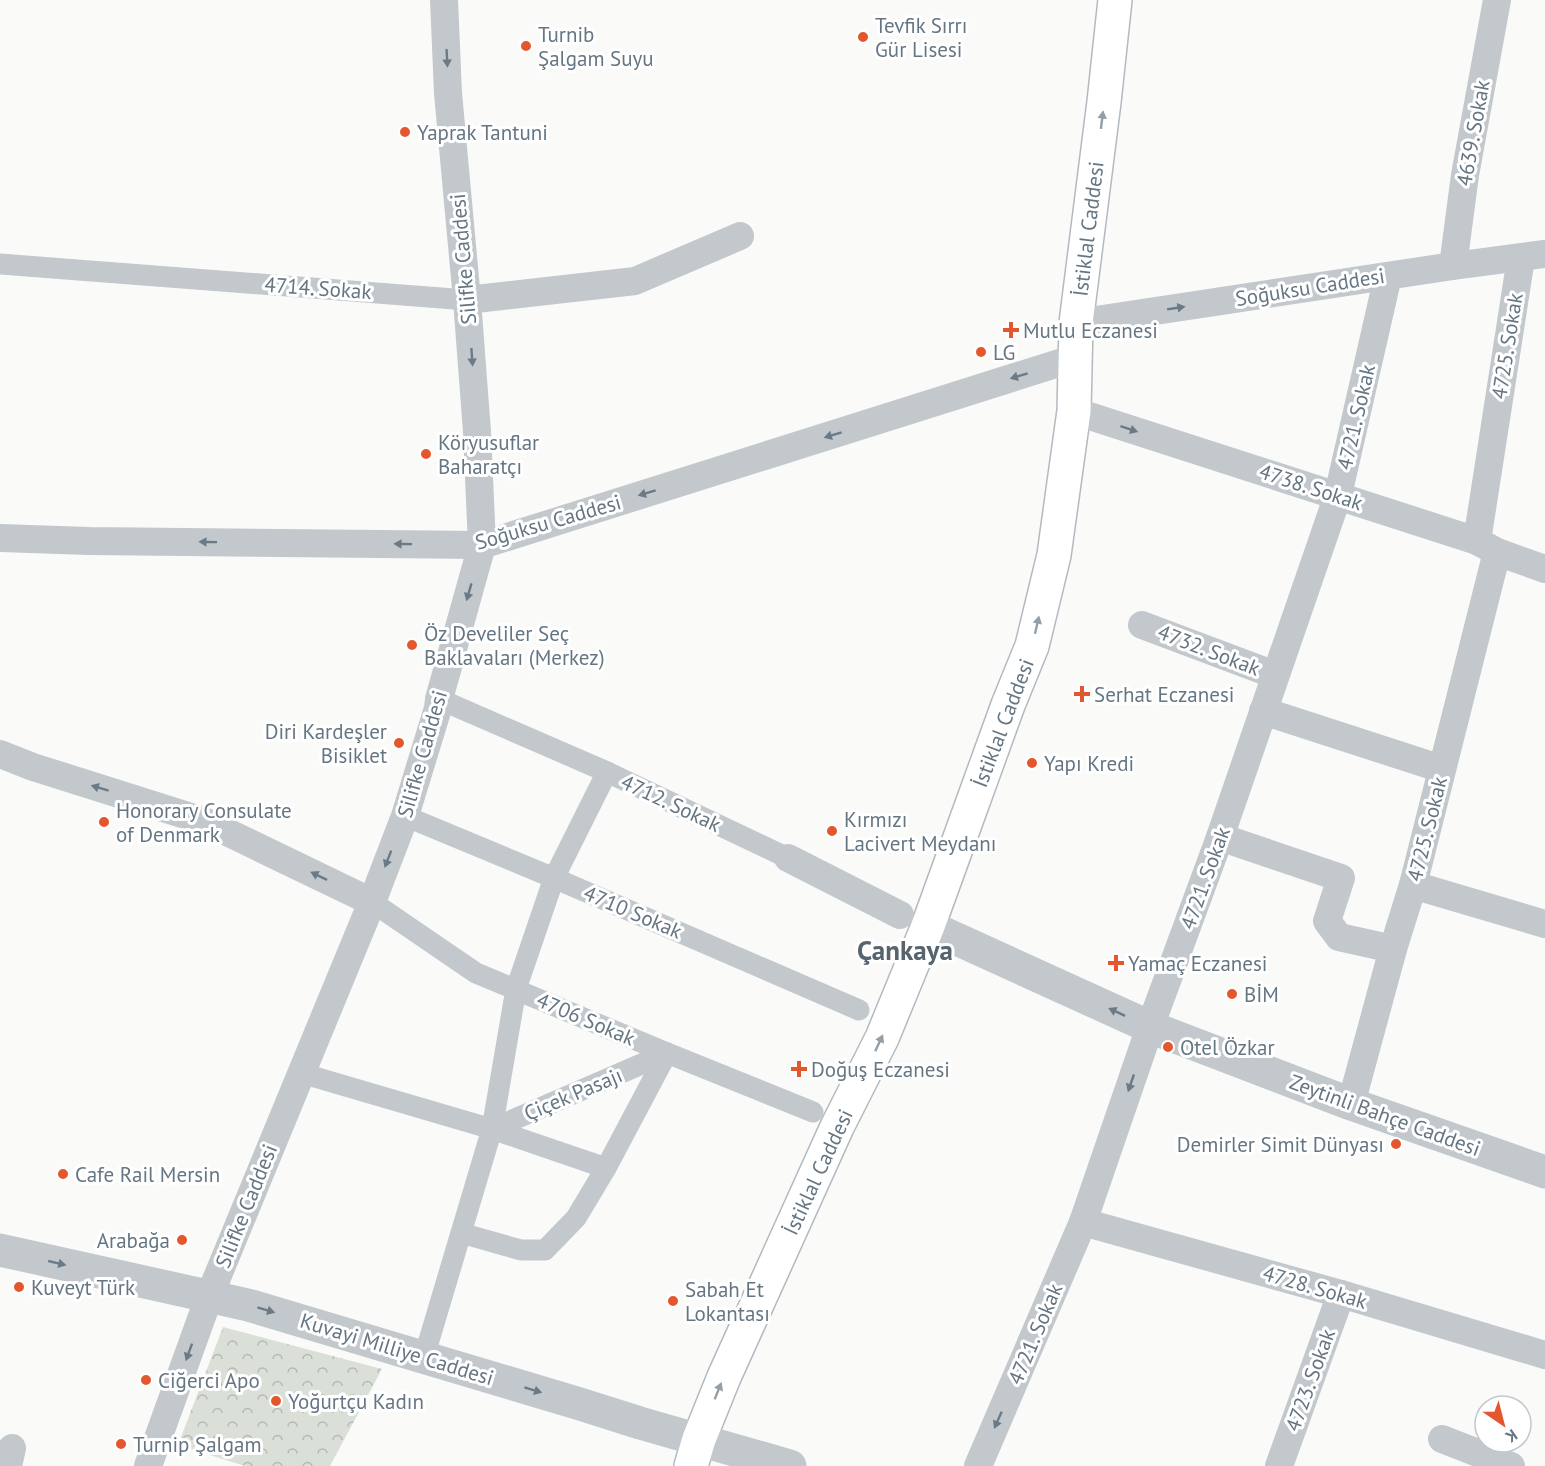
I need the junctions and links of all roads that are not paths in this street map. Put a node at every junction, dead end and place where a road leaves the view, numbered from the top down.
1 (444, 0) edge
2 (1115, 0) edge
3 (1497, 0) edge
4 (740, 236) dead end
5 (1533, 256) edge
6 (0, 264) edge
7 (1453, 266) junction
8 (1388, 276) junction
9 (467, 300) junction
10 (1076, 323) junction
11 (1075, 358) junction
12 (1074, 411) junction
13 (1338, 495) junction
14 (0, 538) edge
15 (482, 545) junction
16 (1487, 547) junction
17 (1545, 569) edge
18 (1143, 625) dead end
19 (1275, 675) junction
20 (439, 699) junction
21 (1263, 711) junction
22 (0, 754) edge
23 (1442, 769) junction
24 (607, 772) junction
25 (405, 816) junction
26 (1220, 837) junction
27 (788, 858) joint
28 (554, 878) junction
29 (1413, 885) junction
30 (372, 902) junction
31 (914, 921) junction
32 (1545, 924) edge
33 (1393, 949) junction
34 (516, 989) junction
35 (860, 1010) dead end
36 (1150, 1028) junction
37 (667, 1053) junction
38 (301, 1073) junction
39 (1351, 1104) junction
40 (813, 1112) dead end
41 (492, 1129) junction
42 (606, 1168) junction
43 (1545, 1172) edge
44 (1083, 1222) junction
45 (461, 1233) junction
46 (0, 1250) edge
47 (1341, 1294) junction
48 (209, 1297) junction
49 (1545, 1355) edge
50 (424, 1357) junction
51 (1442, 1439) dead end
52 (695, 1453) edge
53 (148, 1466) edge
54 (790, 1466) edge
55 (978, 1466) edge
56 (1280, 1466) edge
57 (1511, 1466) edge

1 -> 9 street, Silifke Caddesi
10 -> 2 main road, İstiklal Caddesi
3 - 7 street, 4639. Sokak
4 - 9 street, 4714. Sokak
5 - 7 street, Soğuksu Caddesi
5 - 16 street, 4725. Sokak
6 - 9 street, 4714. Sokak
7 - 8 street, Soğuksu Caddesi
10 -> 8 street, Soğuksu Caddesi
8 - 13 street, 4721. Sokak
9 -> 15 street, Silifke Caddesi
10 - 11 main road, İstiklal Caddesi
11 - 12 main road, İstiklal Caddesi
11 -> 15 street, Soğuksu Caddesi
12 -> 13 street, 4738. Sokak
31 -> 12 main road, İstiklal Caddesi
13 - 16 street, 4738. Sokak
13 - 19 street, 4721. Sokak
15 -> 14 street, Soğuksu Caddesi
15 -> 20 street, Silifke Caddesi
16 - 17 street, 4738. Sokak
16 - 23 street, 4725. Sokak
18 - 19 street, 4732. Sokak
19 - 21 street, 4721. Sokak
20 - 24 street, 4712. Sokak
20 - 25 street, Silifke Caddesi
21 - 23 street
21 - 26 street, 4721. Sokak
30 -> 22 street
23 - 29 street, 4725. Sokak
24 - 27 street, 4712. Sokak
24 - 28 street, Çiçek Pasajı
25 - 28 street, 4710 Sokak
25 -> 30 street, Silifke Caddesi
26 - 33 street
26 - 36 street, 4721. Sokak
27 - 31 street, 4712. Sokak
28 - 34 street, Çiçek Pasajı
28 - 35 street, 4710 Sokak
29 - 32 street
29 - 33 street, 4725. Sokak
30 - 34 street, 4706 Sokak
30 - 38 street, Silifke Caddesi
36 -> 31 street, Zeytinli Bahçe Caddesi
52 -> 31 main road, İstiklal Caddesi
33 - 39 street, 4725. Sokak
34 - 37 street, 4706 Sokak
34 - 41 street, Çiçek Pasajı
36 - 39 street, Zeytinli Bahçe Caddesi
36 -> 44 street, 4721. Sokak
37 - 40 street, 4706 Sokak
37 - 41 street, Çiçek Pasajı
37 - 42 street, Çiçek Pasajı
38 - 41 street, Çiçek Pasajı
38 - 48 street, Silifke Caddesi
39 - 43 street, Zeytinli Bahçe Caddesi
41 - 42 street, Çiçek Pasajı
41 - 45 street, Çiçek Pasajı
42 - 45 street, Çiçek Pasajı
44 - 47 street, 4728. Sokak
44 -> 55 street, 4721. Sokak
45 - 50 street
46 -> 48 street, Kuvayi Milliye Caddesi
47 - 49 street, 4728. Sokak
47 - 56 street, 4723. Sokak
48 -> 50 street, Kuvayi Milliye Caddesi
48 -> 53 street, Silifke Caddesi
50 -> 52 street, Kuvayi Milliye Caddesi
51 - 57 street
52 - 54 street, Kuvayi Milliye Caddesi

